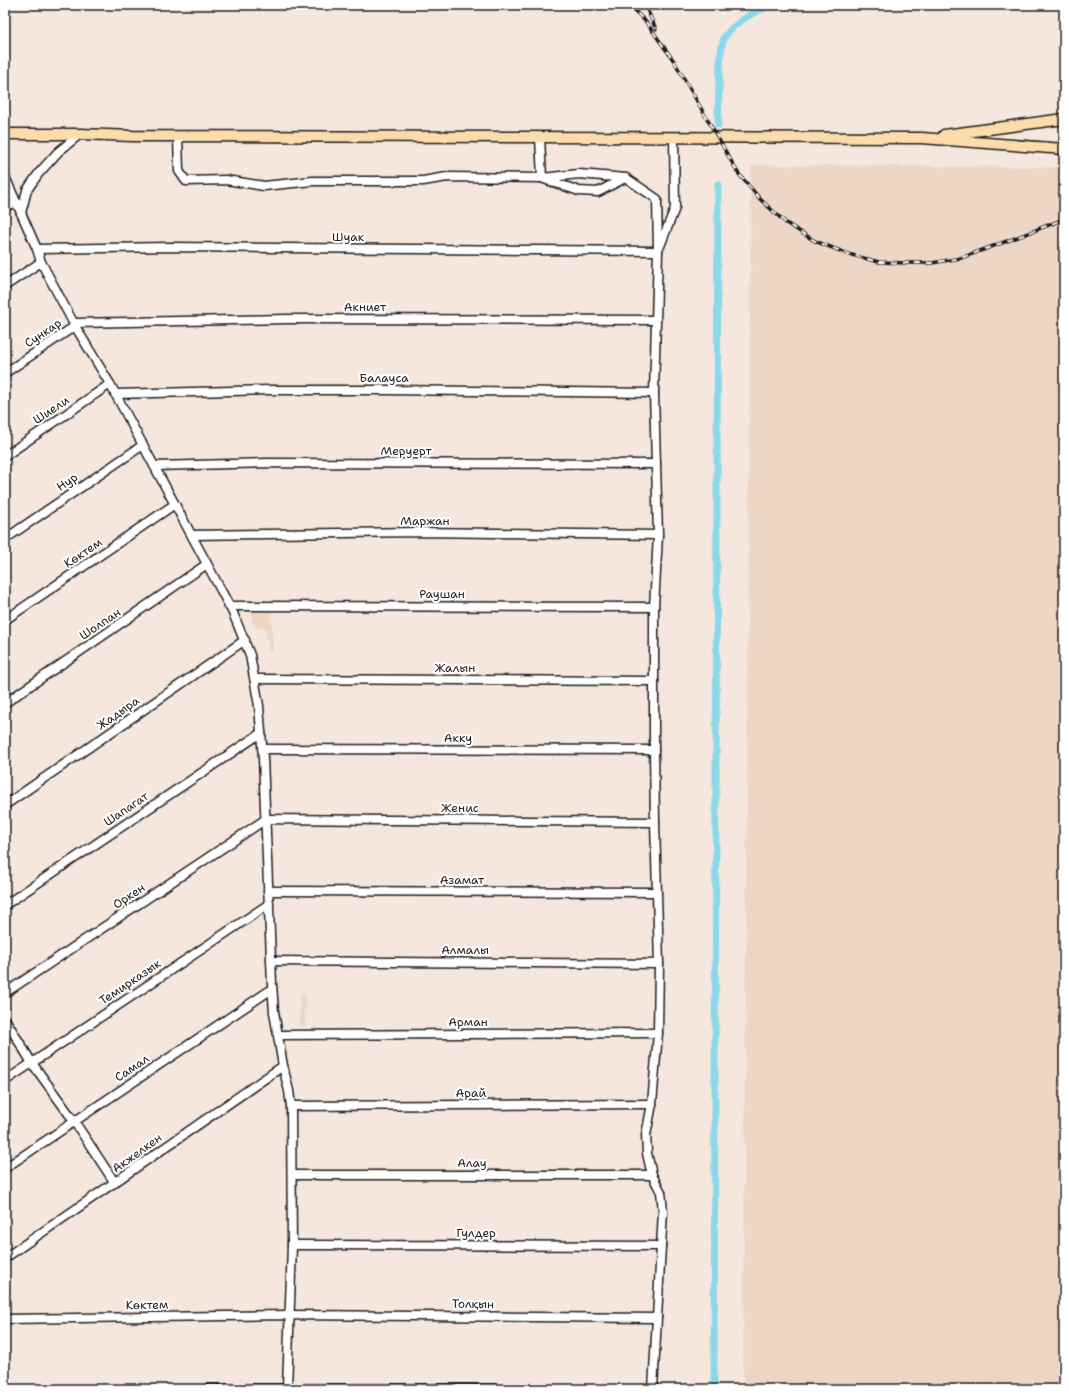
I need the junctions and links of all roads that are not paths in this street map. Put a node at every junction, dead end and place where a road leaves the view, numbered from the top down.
1 (1064, 119) edge
2 (5, 134) edge
3 (80, 134) junction
4 (178, 137) junction
5 (540, 137) junction
6 (674, 137) junction
7 (922, 138) junction
8 (1064, 149) edge
9 (5, 177) edge
10 (542, 178) junction
11 (626, 178) junction
12 (5, 202) edge
13 (16, 202) junction
14 (5, 208) edge
15 (21, 213) junction
16 (37, 248) junction
17 (658, 251) junction
18 (42, 262) junction
19 (5, 286) edge
20 (656, 320) junction
21 (74, 324) junction
22 (5, 373) edge
23 (110, 384) junction
24 (654, 393) junction
25 (115, 394) junction
26 (143, 446) junction
27 (5, 456) edge
28 (656, 464) junction
29 (155, 466) junction
30 (175, 504) junction
31 (192, 535) junction
32 (658, 535) junction
33 (5, 539) edge
34 (207, 564) junction
35 (229, 606) junction
36 (654, 607) junction
37 (5, 620) edge
38 (245, 640) junction
39 (255, 680) junction
40 (654, 681) junction
41 (5, 703) edge
42 (261, 733) junction
43 (263, 749) junction
44 (654, 750) junction
45 (5, 806) edge
46 (266, 819) junction
47 (655, 822) junction
48 (268, 891) junction
49 (656, 892) junction
50 (269, 904) junction
51 (5, 905) edge
52 (271, 961) junction
53 (659, 964) junction
54 (272, 989) junction
55 (5, 992) edge
56 (5, 1019) edge
57 (658, 1033) junction
58 (279, 1034) junction
59 (32, 1063) junction
60 (283, 1066) junction
61 (5, 1081) edge
62 (652, 1104) junction
63 (291, 1106) junction
64 (74, 1121) junction
65 (5, 1168) edge
66 (293, 1175) junction
67 (652, 1175) junction
68 (116, 1183) junction
69 (292, 1244) junction
70 (661, 1246) junction
71 (5, 1258) edge
72 (290, 1315) junction
73 (656, 1318) junction
74 (5, 1320) edge
75 (207, 1389) edge
76 (287, 1389) edge
77 (496, 1389) edge
78 (653, 1389) edge

1 - 7 main road
2 - 3 main road
3 - 4 main road
3 - 15 street
4 - 5 main road
4 - 10 street
5 - 6 main road
5 - 10 street
6 - 7 main road
6 - 17 street
7 - 8 main road
9 - 13 street
10 - 11 street
10 - 11 street
11 - 17 street
12 - 13 street
13 - 14 street
13 - 15 street
15 - 16 street
16 - 17 street, Шуак
16 - 18 street
17 - 20 street
18 - 19 street
18 - 21 street
20 - 21 street, Акниет
20 - 24 street
21 - 22 street, Сункар
21 - 23 street
23 - 25 street
23 - 27 street, Шиели
24 - 25 street, Балауса
24 - 28 street
25 - 26 street
26 - 29 street
26 - 33 street, Нур
28 - 29 street, Меруерт
28 - 32 street
29 - 30 street
30 - 31 street
30 - 37 street, Көктем
31 - 32 street, Маржан
31 - 34 street
32 - 36 street
34 - 35 street
34 - 41 street, Шолпан
35 - 36 street, Раушан
35 - 38 street
36 - 40 street
38 - 39 street
38 - 45 street, Жадыра
39 - 40 street, Жалын
39 - 42 street
40 - 44 street
42 - 43 street
42 - 51 street, Шапагат
43 - 44 street, Акку
43 - 46 street
44 - 47 street
46 - 47 street, Женис
46 - 48 street
46 - 55 street, Оркен
47 - 49 street
48 - 49 street, Азамат
48 - 50 street
49 - 53 street
50 - 52 street
50 - 59 street, Темирказык
52 - 53 street, Алмалы
52 - 54 street
53 - 57 street
54 - 58 street
54 - 64 street, Самал
56 - 59 street
57 - 58 street, Арман
57 - 62 street
58 - 60 street
59 - 61 street, Темирказык
59 - 64 street
60 - 63 street
60 - 68 street, Акжелкен
62 - 63 street, Арай
62 - 67 street
63 - 66 street
64 - 65 street, Самал
64 - 68 street
66 - 67 street, Алау
66 - 69 street
67 - 70 street
68 - 71 street, Акжелкен
69 - 70 street, Гулдер
69 - 72 street
70 - 73 street
72 - 73 street, Толқын
72 - 74 street, Көктем
72 - 76 street
73 - 78 street
75 - 76 street
76 - 77 street

